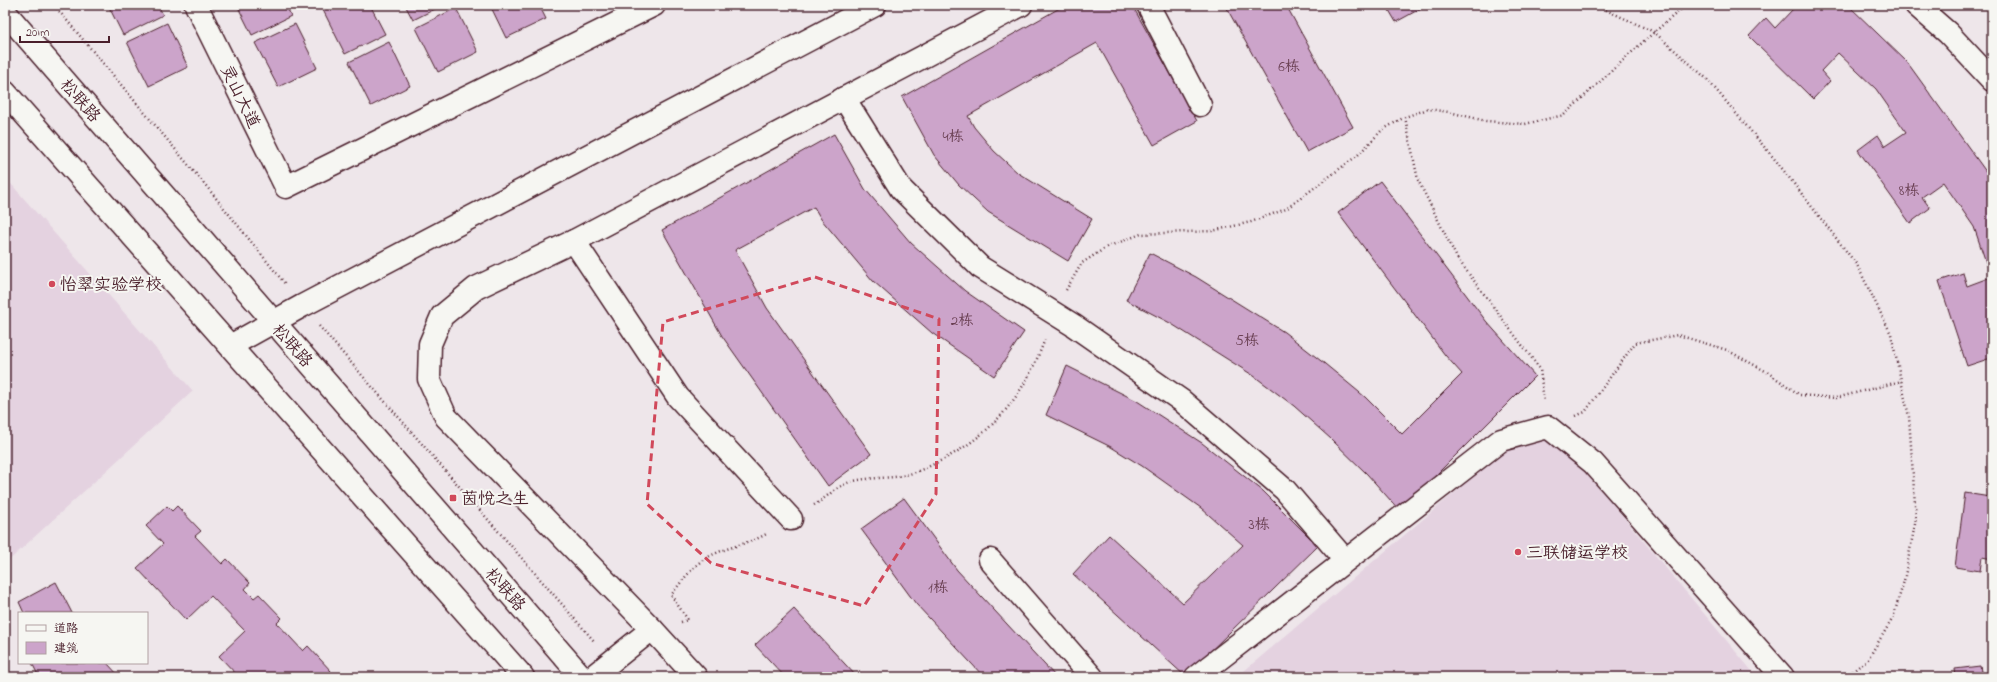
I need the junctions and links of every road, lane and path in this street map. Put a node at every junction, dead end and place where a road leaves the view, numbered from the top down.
1 (54, 5) edge
2 (196, 5) edge
3 (654, 5) edge
4 (875, 5) edge
5 (1020, 5) edge
6 (1148, 5) edge
7 (1595, 5) edge
8 (1686, 5) edge
9 (1916, 5) edge
10 (5, 12) edge
11 (1654, 32) junction
12 (1992, 80) edge
13 (5, 92) edge
14 (844, 98) junction
15 (1200, 105) dead end
16 (1405, 117) junction
17 (574, 241) junction
18 (302, 306) junction
19 (1054, 313) junction
20 (273, 322) junction
21 (230, 346) junction
22 (1902, 381) junction
23 (1548, 427) junction
24 (790, 519) junction
25 (990, 560) dead end
26 (1345, 560) junction
27 (652, 629) junction
28 (588, 635) dead end
29 (523, 677) edge
30 (582, 677) edge
31 (592, 677) edge
32 (696, 677) edge
33 (1092, 677) edge
34 (1196, 677) edge
35 (1783, 677) edge
36 (1846, 677) edge

1 - 18 path
2 - 3 street, 灵山大道
4 - 18 street
5 - 14 street
6 - 15 street
7 - 11 path
8 - 11 path
9 - 12 street
10 - 20 street, 松联路
11 - 16 path
11 - 22 path
13 - 21 street
14 - 17 street
14 - 19 street
16 - 19 path
16 - 23 path
17 - 24 street
17 - 27 street
18 - 20 street
18 - 28 path
19 - 24 path
19 - 26 street
20 - 21 street
20 - 30 street, 松联路
21 - 29 street
22 - 23 path
22 - 36 path
23 - 26 street
23 - 35 street
24 - 27 path
25 - 33 street
26 - 34 street
27 - 31 street
27 - 32 street

